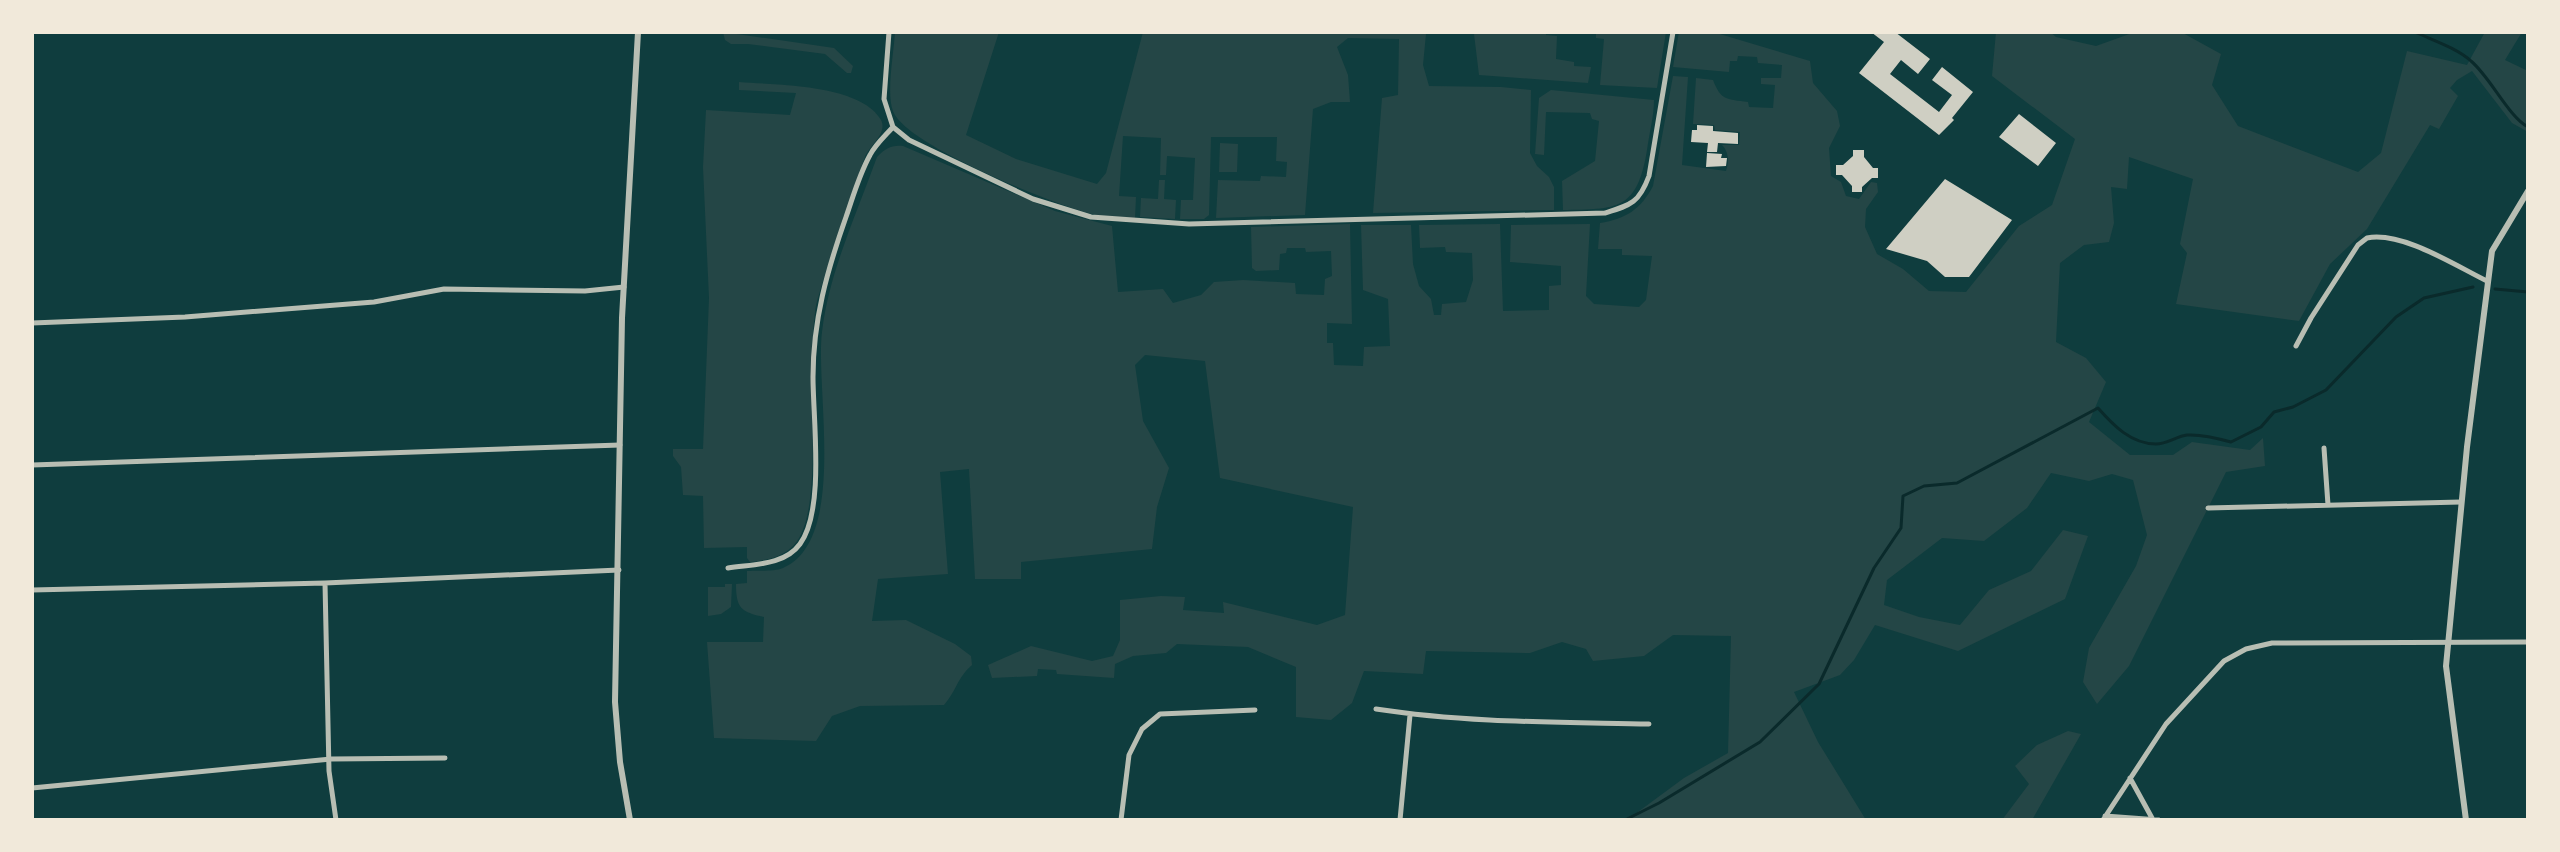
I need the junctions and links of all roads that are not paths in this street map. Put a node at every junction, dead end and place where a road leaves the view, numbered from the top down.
1 (638, 32) edge
2 (889, 32) edge
3 (1673, 32) edge
4 (893, 127) junction
5 (2528, 191) edge
6 (2487, 281) junction
7 (624, 287) junction
8 (32, 323) edge
9 (2296, 346) dead end
10 (620, 445) junction
11 (2324, 448) dead end
12 (32, 465) edge
13 (2461, 502) junction
14 (2328, 505) junction
15 (2208, 508) dead end
16 (728, 568) dead end
17 (619, 570) junction
18 (325, 583) junction
19 (32, 590) edge
20 (2447, 642) junction
21 (2528, 642) edge
22 (1376, 709) dead end
23 (1255, 710) dead end
24 (1410, 715) junction
25 (1649, 724) dead end
26 (445, 758) dead end
27 (331, 759) junction
28 (2130, 778) junction
29 (32, 788) edge
30 (2103, 818) edge
31 (336, 820) edge
32 (630, 820) edge
33 (1121, 820) edge
34 (1400, 820) edge
35 (2156, 820) edge
36 (2466, 820) edge

1 - 7 street
2 - 4 street
3 - 4 street
4 - 16 street
5 - 6 street
6 - 9 street
6 - 13 street
7 - 8 street
7 - 10 street
10 - 12 street
10 - 17 street
11 - 14 street
13 - 14 street
13 - 20 street
14 - 15 street
17 - 18 street
17 - 32 street
18 - 19 street
18 - 27 street
20 - 21 street
20 - 28 street
20 - 36 street
22 - 24 street
23 - 33 street
24 - 25 street
24 - 34 street
26 - 27 street
27 - 29 street
27 - 31 street
28 - 30 street
28 - 35 street
30 - 35 street

